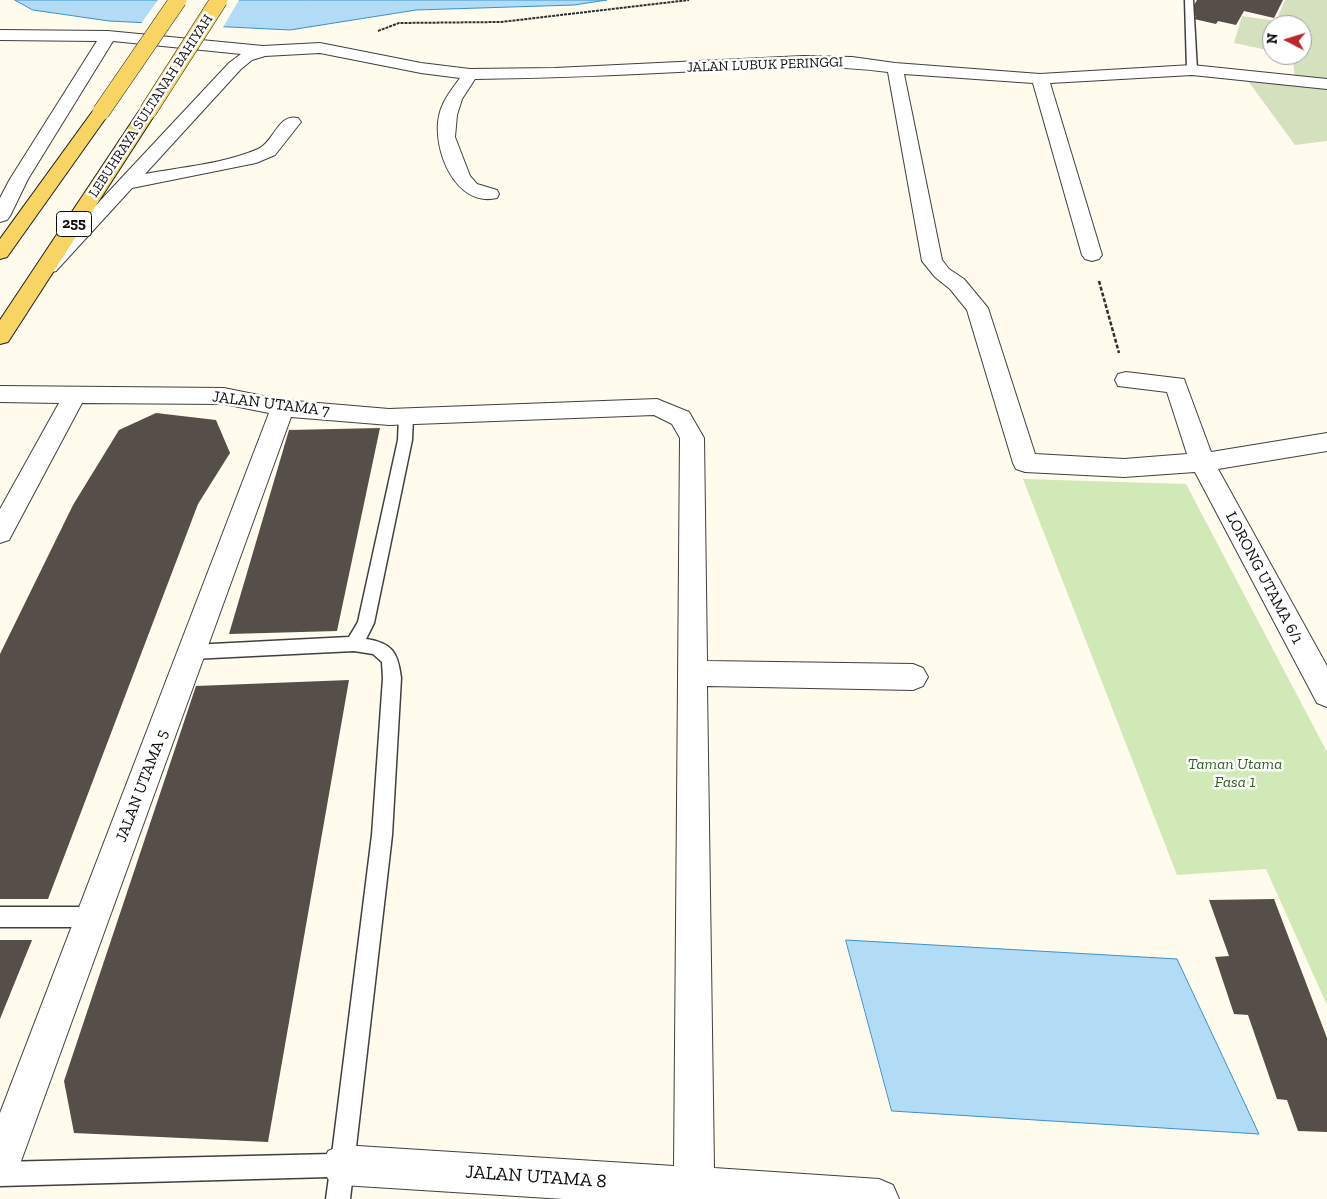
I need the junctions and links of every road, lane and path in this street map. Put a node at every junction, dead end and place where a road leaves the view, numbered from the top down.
1 (178, 0) edge
2 (219, 0) edge
3 (689, 0) edge
4 (1189, 0) edge
5 (378, 31) dead end
6 (0, 35) edge
7 (108, 36) junction
8 (263, 51) junction
9 (895, 68) junction
10 (1192, 70) junction
11 (470, 74) junction
12 (1040, 79) junction
13 (1327, 84) edge
14 (292, 122) dead end
15 (125, 184) junction
16 (490, 194) dead end
17 (0, 216) edge
18 (2, 248) edge
19 (1092, 256) joint
20 (38, 278) junction
21 (0, 336) edge
22 (1126, 380) joint
23 (0, 394) edge
24 (76, 395) junction
25 (283, 408) junction
26 (406, 417) junction
27 (1325, 446) edge
28 (1202, 462) junction
29 (0, 533) edge
30 (354, 644) junction
31 (192, 652) junction
32 (693, 673) junction
33 (913, 677) dead end
34 (1327, 694) edge
35 (0, 917) edge
36 (92, 917) junction
37 (0, 1164) edge
38 (0, 1174) edge
39 (340, 1182) edge
40 (694, 1188) junction
41 (879, 1199) edge

1 - 18 main road, 255, bridge
2 - 20 main road, LEBUHRAYA SULTANAH BAHIYAH / 255, bridge
3 - 5 path
4 - 10 lane
6 - 7 street
7 - 8 street
7 - 17 street
8 - 11 street, JALAN LUBUK PERINGGI
8 - 15 street
9 - 11 street, JALAN LUBUK PERINGGI
9 - 12 street, JALAN LUBUK PERINGGI
9 - 28 street
10 - 12 street, JALAN LUBUK PERINGGI
10 - 13 street, JALAN LUBUK PERINGGI
11 - 16 street
12 - 19 street
14 - 15 street
15 - 20 street
19 - 22 path
20 - 21 main road, LEBUHRAYA SULTANAH BAHIYAH / 255
22 - 28 street, LORONG UTAMA 6/1
23 - 24 street, JALAN UTAMA 7
24 - 25 street, JALAN UTAMA 7
24 - 29 street
25 - 26 street, JALAN UTAMA 7
25 - 31 street, JALAN UTAMA 5
26 - 30 lane
26 - 32 street, JALAN UTAMA 7
27 - 28 street
28 - 34 street, LORONG UTAMA 6/1
30 - 31 lane
30 - 39 lane
31 - 36 street, JALAN UTAMA 5
32 - 33 street
32 - 40 street, JALAN UTAMA 7
35 - 36 lane
36 - 37 street, JALAN UTAMA 5
38 - 39 lane
39 - 40 street, JALAN UTAMA 8
40 - 41 street, JALAN UTAMA 8

